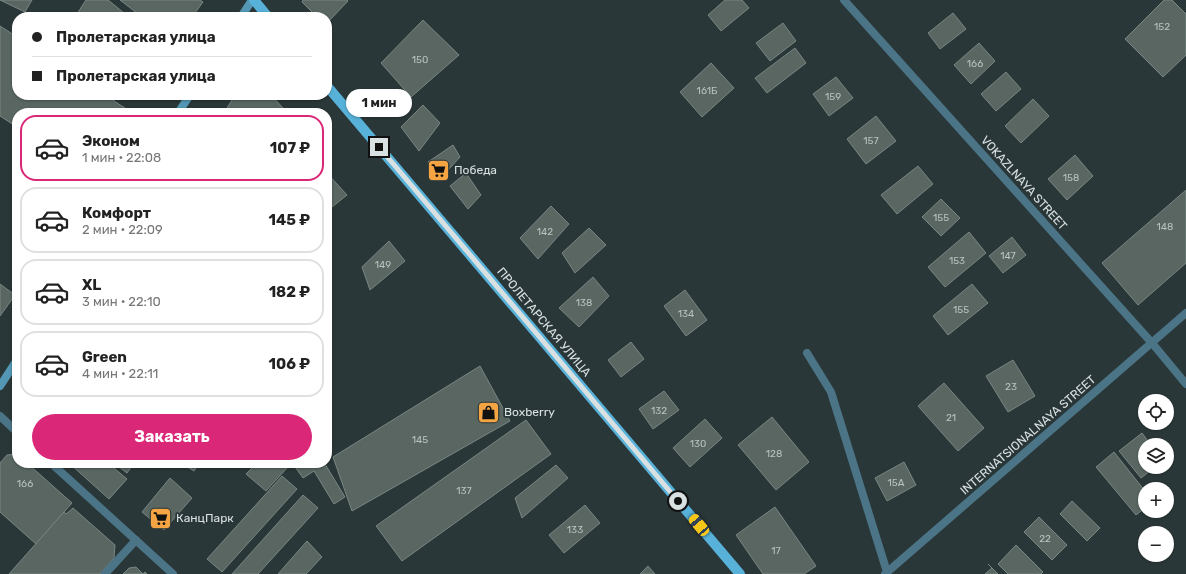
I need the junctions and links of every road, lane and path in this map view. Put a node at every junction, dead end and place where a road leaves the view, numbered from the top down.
1 (253, 0) edge
2 (844, 0) edge
3 (245, 12) edge
4 (264, 12) edge
5 (332, 92) edge
6 (1186, 313) edge
7 (1152, 343) junction
8 (807, 353) dead end
9 (12, 368) edge
10 (1186, 384) edge
11 (0, 386) edge
12 (0, 416) edge
13 (12, 427) edge
14 (57, 468) edge
15 (136, 540) junction
16 (886, 573) edge
17 (105, 574) edge
18 (173, 574) edge
19 (740, 574) edge

1 - 3 main road
1 - 4 main road
2 - 7 street, VOKAZLNAYA STREET
5 - 19 main road, ПРОЛЕТАРСКАЯ УЛИЦА
6 - 7 street, INTERNATSIONALNAYA STREET
7 - 10 street, VOKAZLNAYA STREET
7 - 16 street, INTERNATSIONALNAYA STREET
8 - 16 street
9 - 11 main road
12 - 13 street
14 - 15 street
15 - 17 street
15 - 18 street

